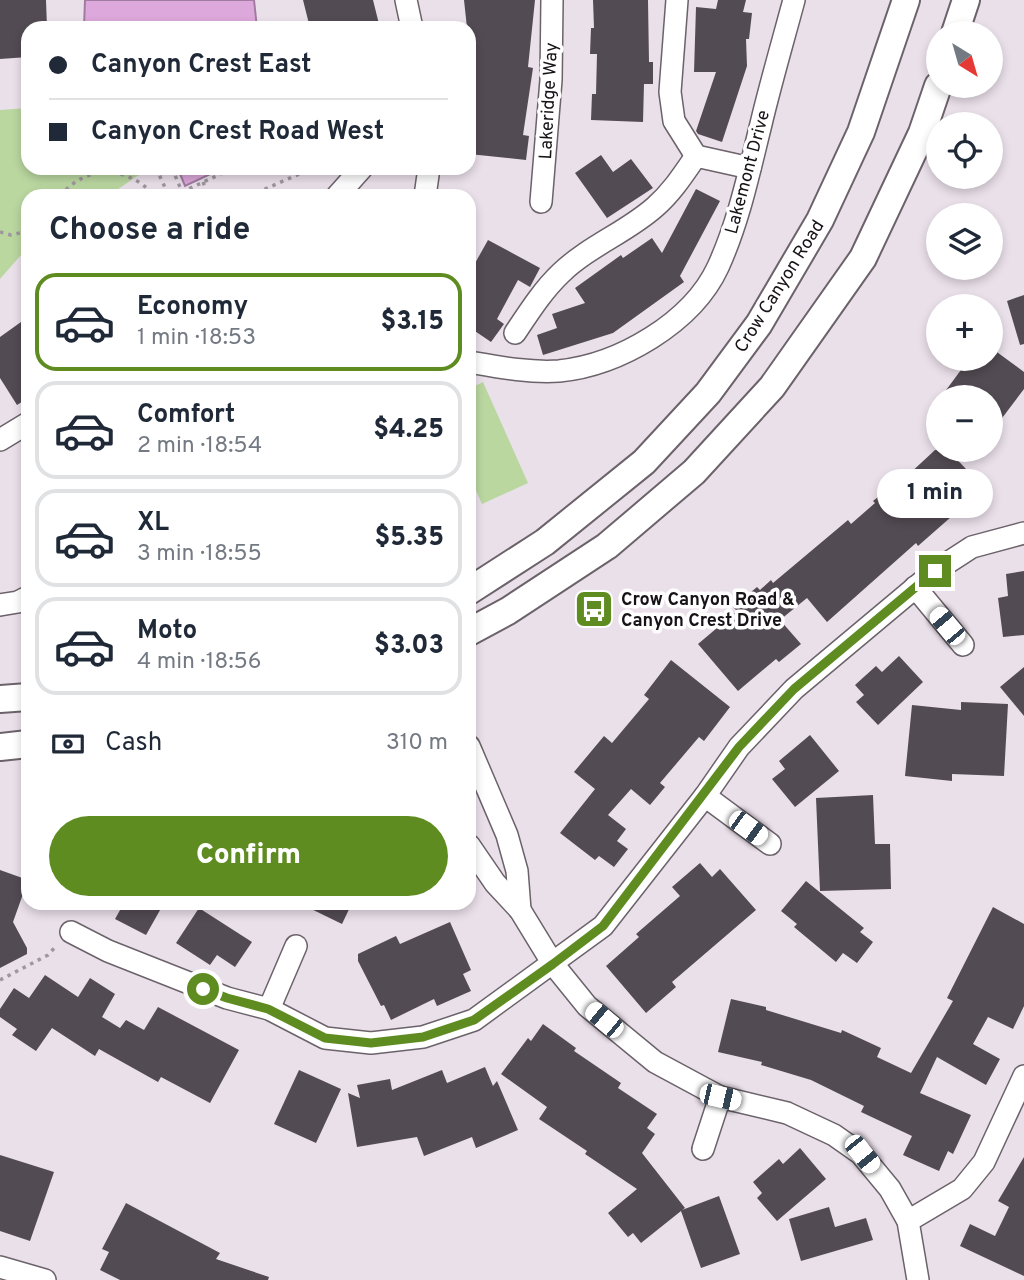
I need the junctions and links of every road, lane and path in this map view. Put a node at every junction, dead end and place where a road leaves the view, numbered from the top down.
1 (407, 0) edge
2 (552, 0) edge
3 (677, 0) edge
4 (794, 0) edge
5 (906, 0) edge
6 (966, 0) edge
7 (411, 21) edge
8 (959, 21) edge
9 (934, 98) edge
10 (696, 156) junction
11 (750, 168) junction
12 (87, 175) edge
13 (121, 175) edge
14 (217, 175) edge
15 (297, 175) edge
16 (356, 175) edge
17 (204, 182) junction
18 (67, 189) edge
19 (147, 189) edge
20 (189, 189) edge
21 (206, 189) edge
22 (265, 189) edge
23 (343, 189) edge
24 (541, 202) dead end
25 (0, 232) edge
26 (21, 232) edge
27 (515, 333) dead end
28 (476, 363) edge
29 (21, 427) edge
30 (0, 440) edge
31 (1024, 533) edge
32 (476, 586) edge
33 (915, 587) junction
34 (21, 600) edge
35 (0, 605) edge
36 (476, 628) edge
37 (963, 645) dead end
38 (21, 698) edge
39 (0, 699) edge
40 (21, 745) edge
41 (0, 747) edge
42 (476, 762) edge
43 (705, 796) junction
44 (771, 844) dead end
45 (476, 855) edge
46 (520, 910) junction
47 (71, 932) joint
48 (296, 946) dead end
49 (553, 964) junction
50 (0, 980) edge
51 (268, 1009) junction
52 (1024, 1076) edge
53 (720, 1097) junction
54 (703, 1149) dead end
55 (908, 1222) junction
56 (0, 1266) edge
57 (45, 1280) edge
58 (918, 1280) edge

1 - 7 street
2 - 24 street, Lakeridge Way
3 - 10 street
4 - 11 street, Lakemont Drive
5 - 32 main road, Crow Canyon Road
6 - 8 main road
9 - 36 main road
10 - 11 street
10 - 27 street
11 - 28 street, Lakemont Drive
12 - 18 path
13 - 19 path
14 - 17 path
15 - 22 path
16 - 23 street
17 - 20 path
17 - 21 path
25 - 26 path
29 - 30 street
31 - 33 street
33 - 37 street
33 - 43 street
34 - 35 street
38 - 39 main road
40 - 41 main road
42 - 46 street
43 - 44 street
43 - 49 street
45 - 46 street
46 - 49 street
47 - 50 path
47 - 51 street
48 - 51 street
49 - 51 street
49 - 53 street
52 - 55 street
53 - 54 street
53 - 55 street
55 - 58 street
56 - 57 street

